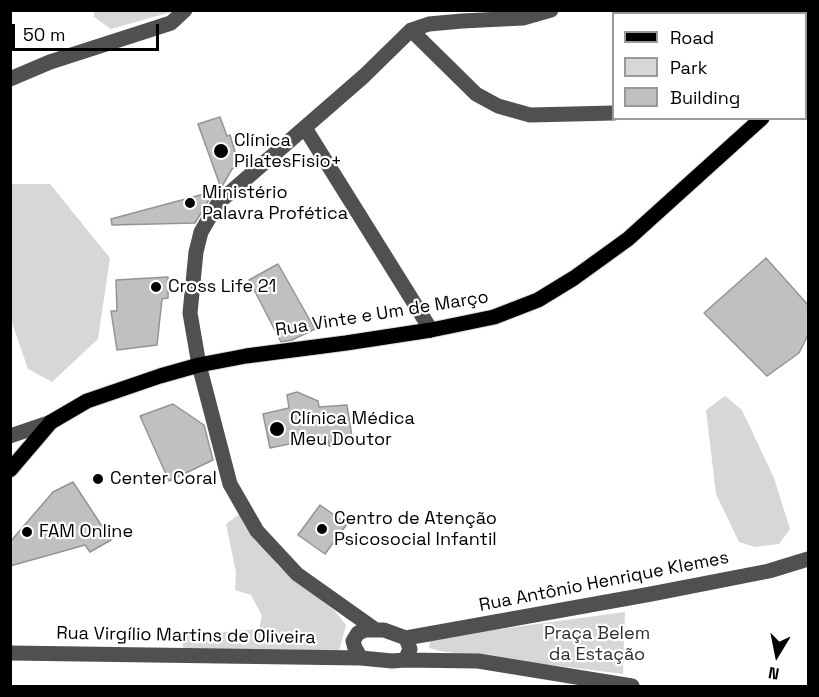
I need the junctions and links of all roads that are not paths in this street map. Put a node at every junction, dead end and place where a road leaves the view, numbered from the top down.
1 (185, 10) edge
2 (551, 10) edge
3 (411, 30) junction
4 (10, 79) edge
5 (612, 112) edge
6 (760, 120) edge
7 (305, 128) junction
8 (431, 330) junction
9 (199, 365) junction
10 (51, 422) junction
11 (10, 436) edge
12 (10, 470) edge
13 (808, 559) edge
14 (376, 630) junction
15 (405, 638) junction
16 (10, 653) edge
17 (361, 658) junction
18 (405, 660) junction
19 (632, 687) edge

1 - 4 street
2 - 3 street
3 - 5 street
3 - 7 street
6 - 8 main road, Rua Vinte e Um de Março
7 - 8 street
7 - 9 street
8 - 9 main road, Rua Vinte e Um de Março
9 - 10 main road, Rua Vinte e Um de Março
9 - 14 street
10 - 11 street
10 - 12 main road, Rua Vinte e Um de Março
13 - 15 street, Rua Antônio Henrique Klemes
14 - 15 street
14 - 17 street
15 - 18 street
16 - 17 street, Rua Virgílio Martins de Oliveira
17 - 18 street, Rua Virgílio Martins de Oliveira
18 - 19 street

